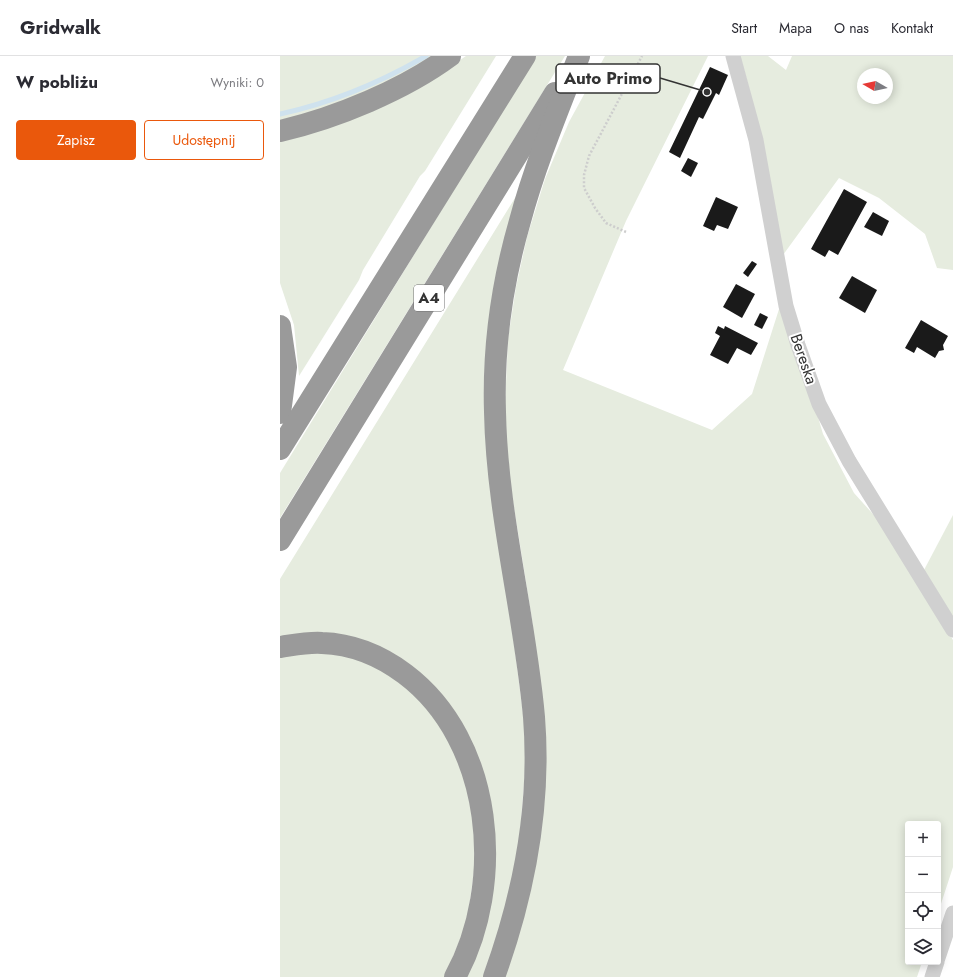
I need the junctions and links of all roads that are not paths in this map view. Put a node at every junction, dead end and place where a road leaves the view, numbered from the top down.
1 (450, 56) edge
2 (525, 56) edge
3 (578, 56) edge
4 (733, 56) edge
5 (280, 131) edge
6 (280, 326) edge
7 (280, 413) edge
8 (280, 450) edge
9 (280, 540) edge
10 (953, 630) edge
11 (280, 647) edge
12 (953, 913) edge
13 (941, 949) edge
14 (936, 965) edge
15 (455, 977) edge
16 (494, 977) edge
17 (932, 977) edge

1 - 5 highway
2 - 8 highway
3 - 9 highway, A4
3 - 16 highway
4 - 10 street, Bereska
6 - 7 highway
11 - 15 highway
12 - 13 street
14 - 17 street

